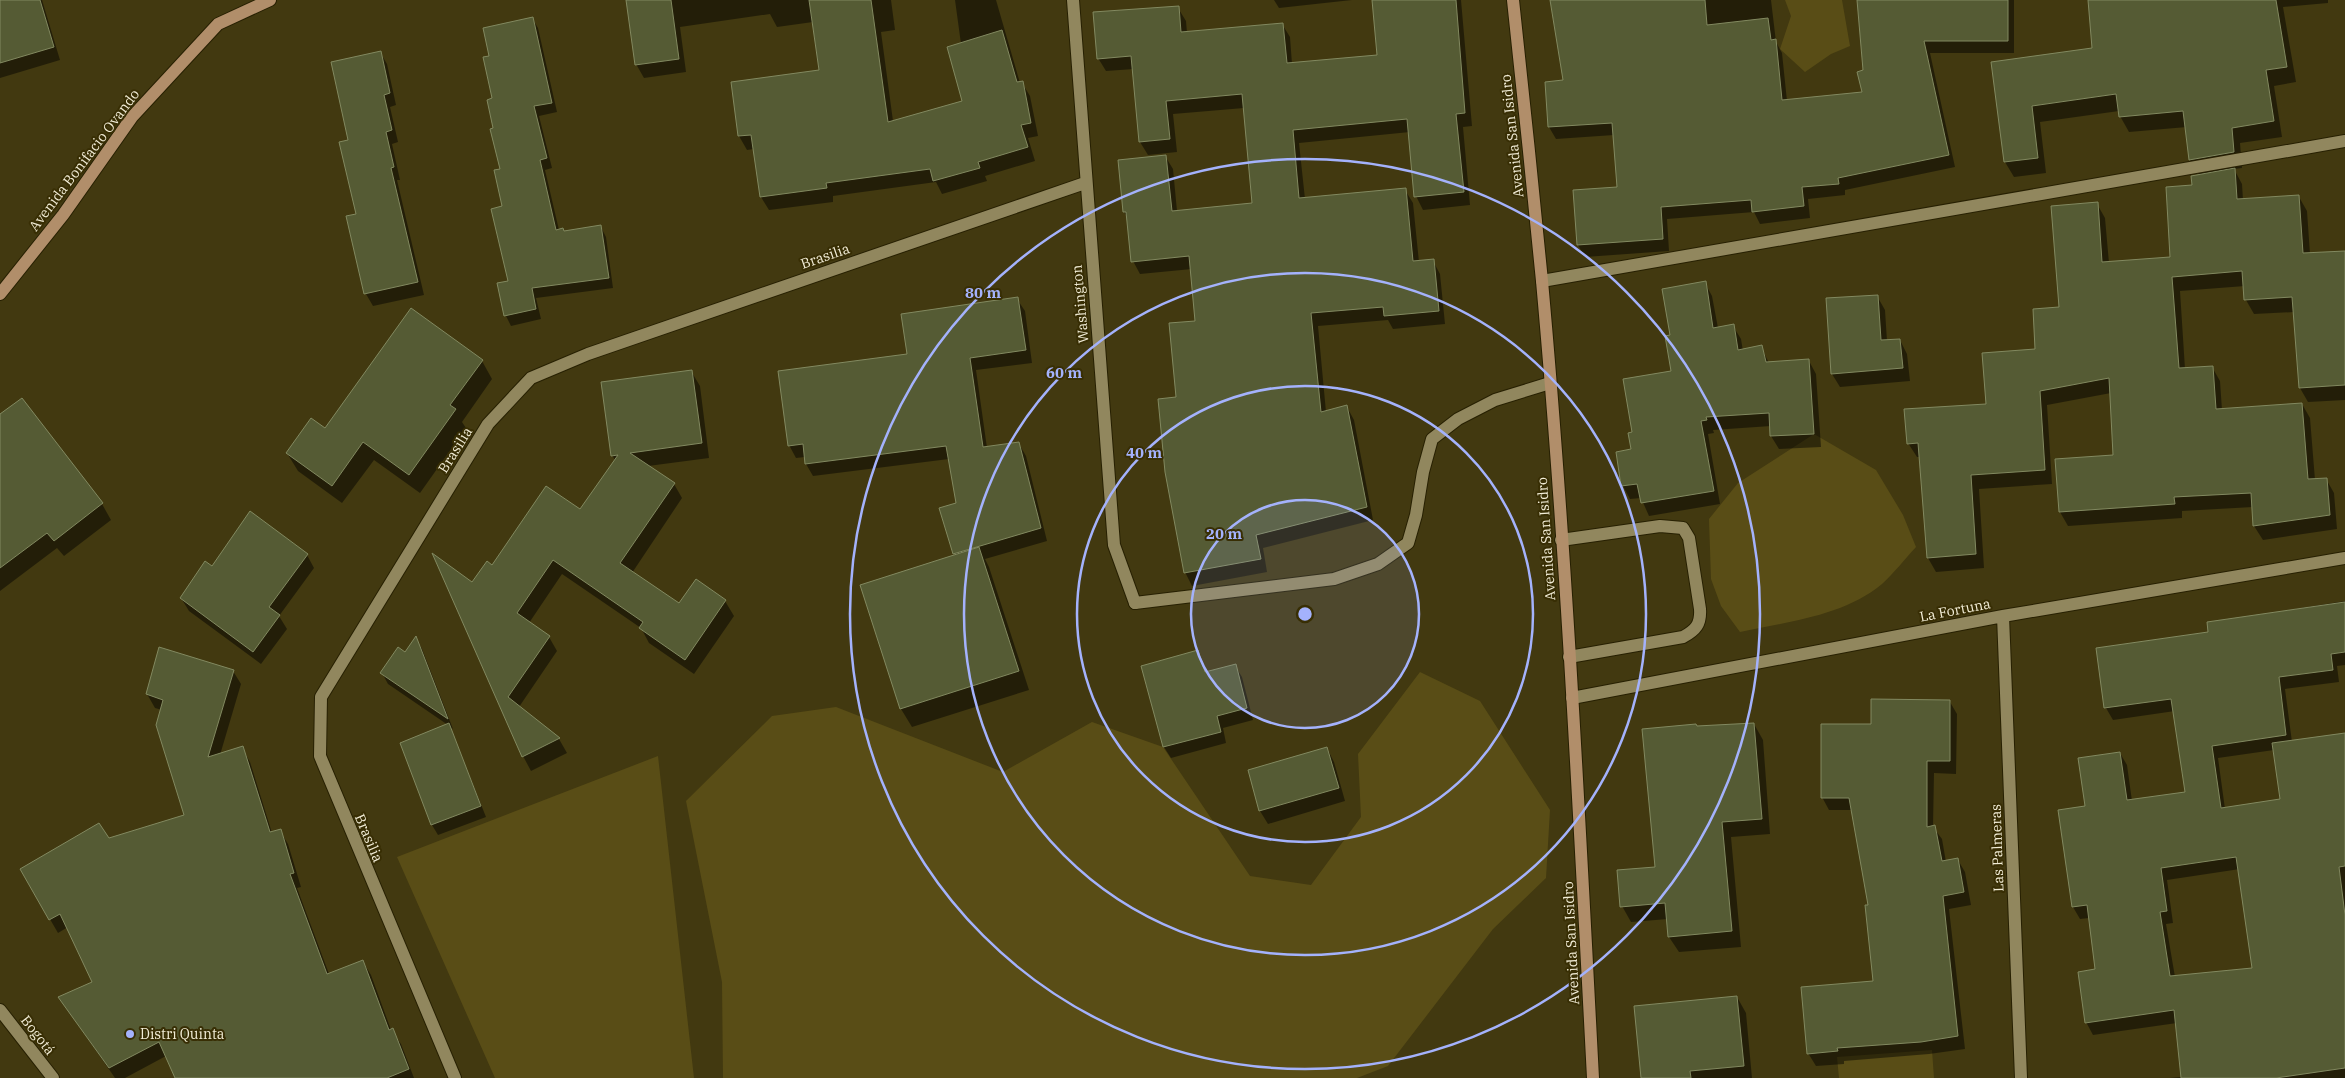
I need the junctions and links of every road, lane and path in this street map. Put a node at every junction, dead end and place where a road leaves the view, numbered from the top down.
1 (270, 0) edge
2 (1072, 0) edge
3 (1513, 0) edge
4 (2345, 141) edge
5 (1085, 183) junction
6 (1542, 281) junction
7 (0, 294) edge
8 (1550, 383) junction
9 (1561, 540) junction
10 (2345, 558) edge
11 (2003, 616) junction
12 (1569, 657) junction
13 (1572, 698) junction
14 (0, 1010) edge
15 (53, 1078) edge
16 (455, 1078) edge
17 (1593, 1078) edge
18 (2021, 1078) edge

1 - 7 main road, Avenida Bonifacio Ovando
2 - 5 street, Washington
3 - 6 main road, Avenida San Isidro
4 - 6 street
5 - 8 street, Washington
5 - 16 street, Brasilia
6 - 8 main road, Avenida San Isidro
8 - 9 main road, Avenida San Isidro
9 - 12 main road, Avenida San Isidro
9 - 12 street
10 - 11 street, La Fortuna
11 - 13 street, La Fortuna
11 - 18 street, Las Palmeras
12 - 13 main road, Avenida San Isidro
13 - 17 main road, Avenida San Isidro
14 - 15 street, Bogotá

